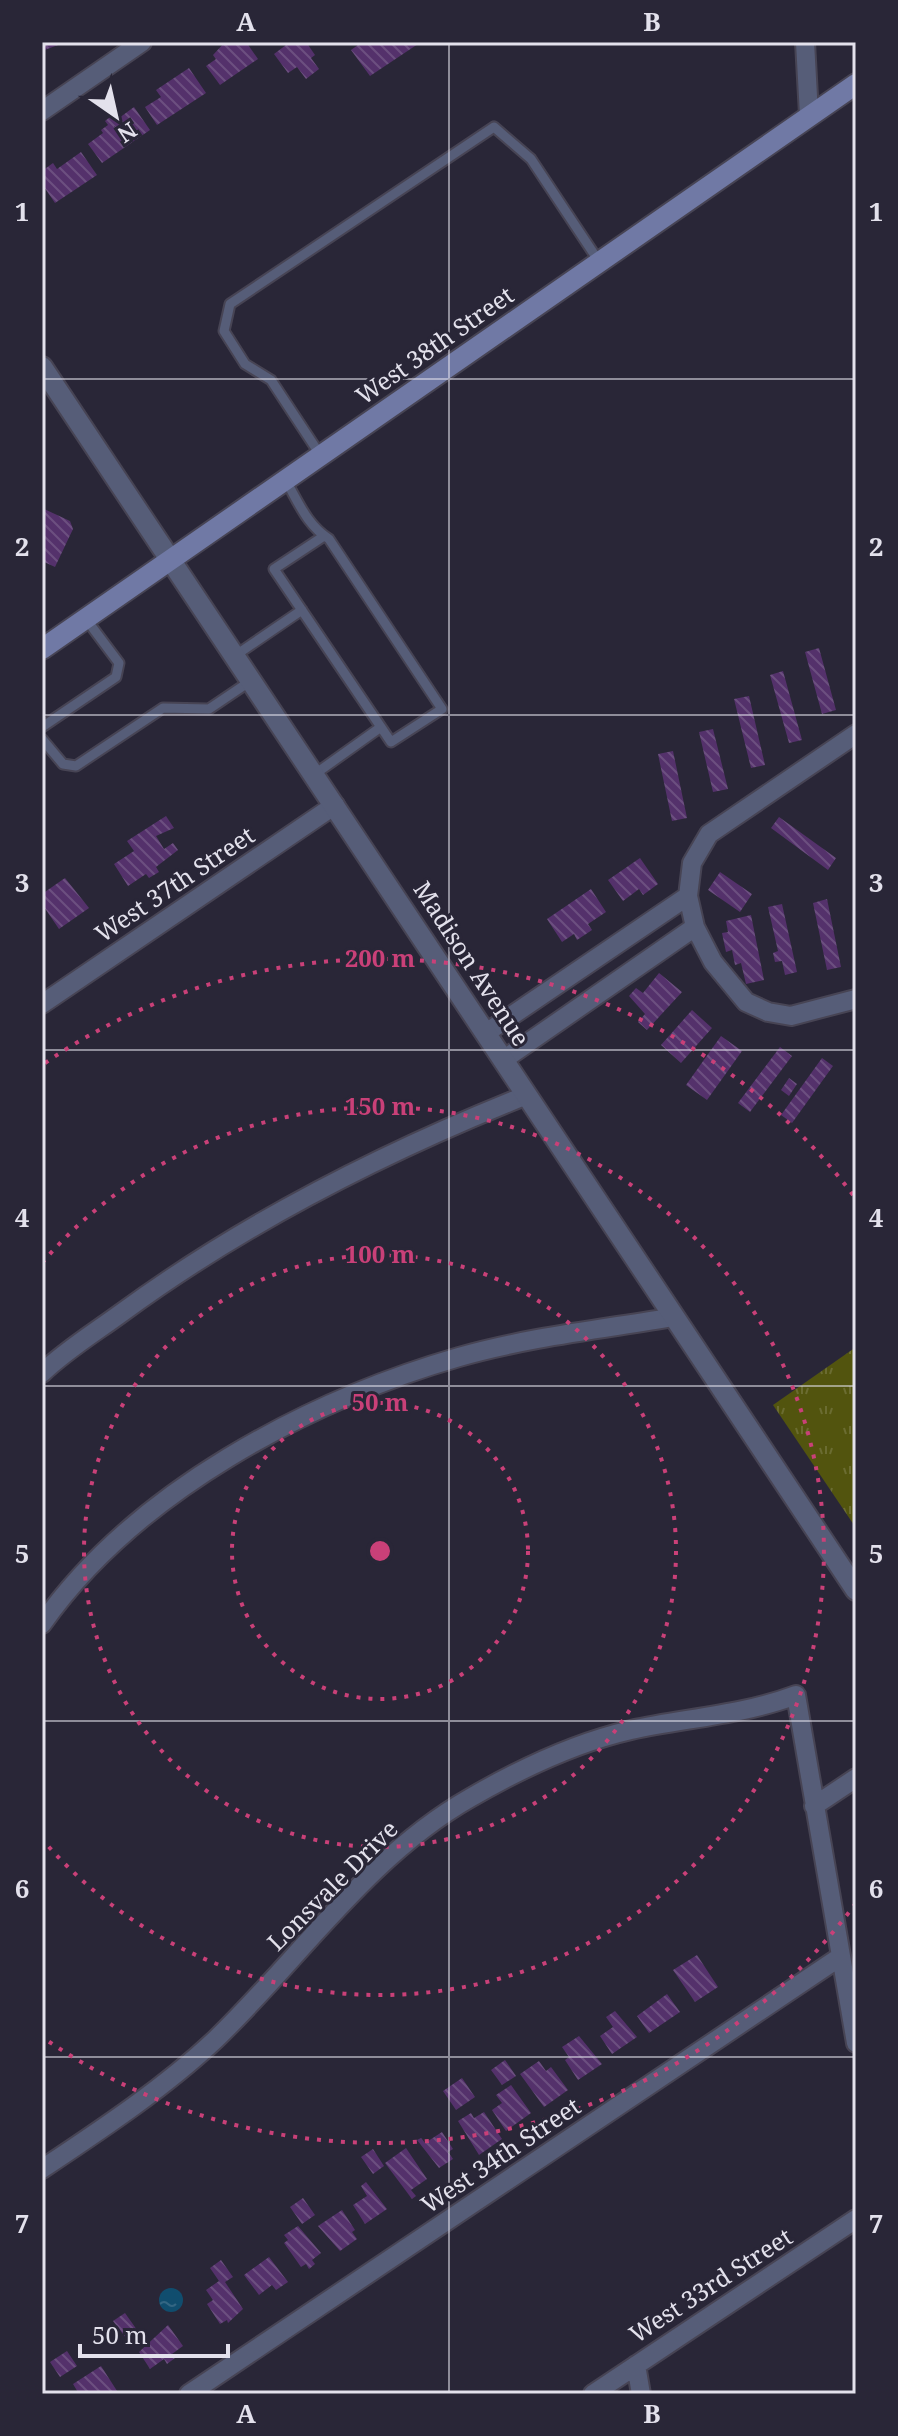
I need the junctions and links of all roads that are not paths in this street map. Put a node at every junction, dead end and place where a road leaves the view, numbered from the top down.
1 (142, 42) edge
2 (805, 42) edge
3 (856, 84) edge
4 (42, 111) edge
5 (809, 115) junction
6 (600, 263) junction
7 (42, 367) edge
8 (322, 456) junction
9 (286, 481) junction
10 (324, 536) junction
11 (172, 560) junction
12 (302, 610) junction
13 (86, 619) junction
14 (42, 649) edge
15 (236, 655) junction
16 (252, 680) junction
17 (42, 727) edge
18 (381, 727) junction
19 (856, 734) edge
20 (42, 739) edge
21 (315, 774) junction
22 (335, 805) junction
23 (688, 896) junction
24 (695, 927) junction
25 (856, 999) edge
26 (42, 1004) edge
27 (486, 1033) junction
28 (503, 1060) junction
29 (527, 1095) junction
30 (674, 1317) junction
31 (42, 1373) edge
32 (853, 1580) edge
33 (42, 1624) edge
34 (856, 1778) edge
35 (814, 1806) junction
36 (840, 1957) junction
37 (856, 2043) edge
38 (42, 2169) edge
39 (856, 2219) edge
40 (636, 2365) junction
41 (189, 2394) edge
42 (593, 2394) edge
43 (641, 2394) edge

1 - 4 street
2 - 5 street
3 - 5 main road, West 38th Street
5 - 6 main road, West 38th Street
6 - 8 main road, West 38th Street
6 - 8 lane
7 - 11 street, Madison Avenue
8 - 9 main road, West 38th Street
9 - 10 lane
9 - 11 main road, West 38th Street
10 - 12 lane
10 - 18 lane
11 - 13 main road, West 38th Street
11 - 15 street, Madison Avenue
12 - 15 lane
12 - 18 lane
13 - 14 main road, West 38th Street
13 - 17 lane
15 - 16 street, Madison Avenue
16 - 20 lane
16 - 21 street, Madison Avenue
18 - 21 lane
19 - 23 street
21 - 22 street, Madison Avenue
22 - 26 street, West 37th Street
22 - 27 street, Madison Avenue
23 - 24 street
23 - 27 street
24 - 25 street
24 - 28 street
27 - 28 street, Madison Avenue
28 - 29 street, Madison Avenue
29 - 30 street, Madison Avenue
29 - 31 street
30 - 32 street, Madison Avenue
30 - 33 street
34 - 35 street
35 - 36 street
35 - 38 street, Lonsvale Drive
36 - 37 street
36 - 41 street, West 34th Street
39 - 40 street, West 33rd Street
40 - 42 street, West 33rd Street
40 - 43 street

